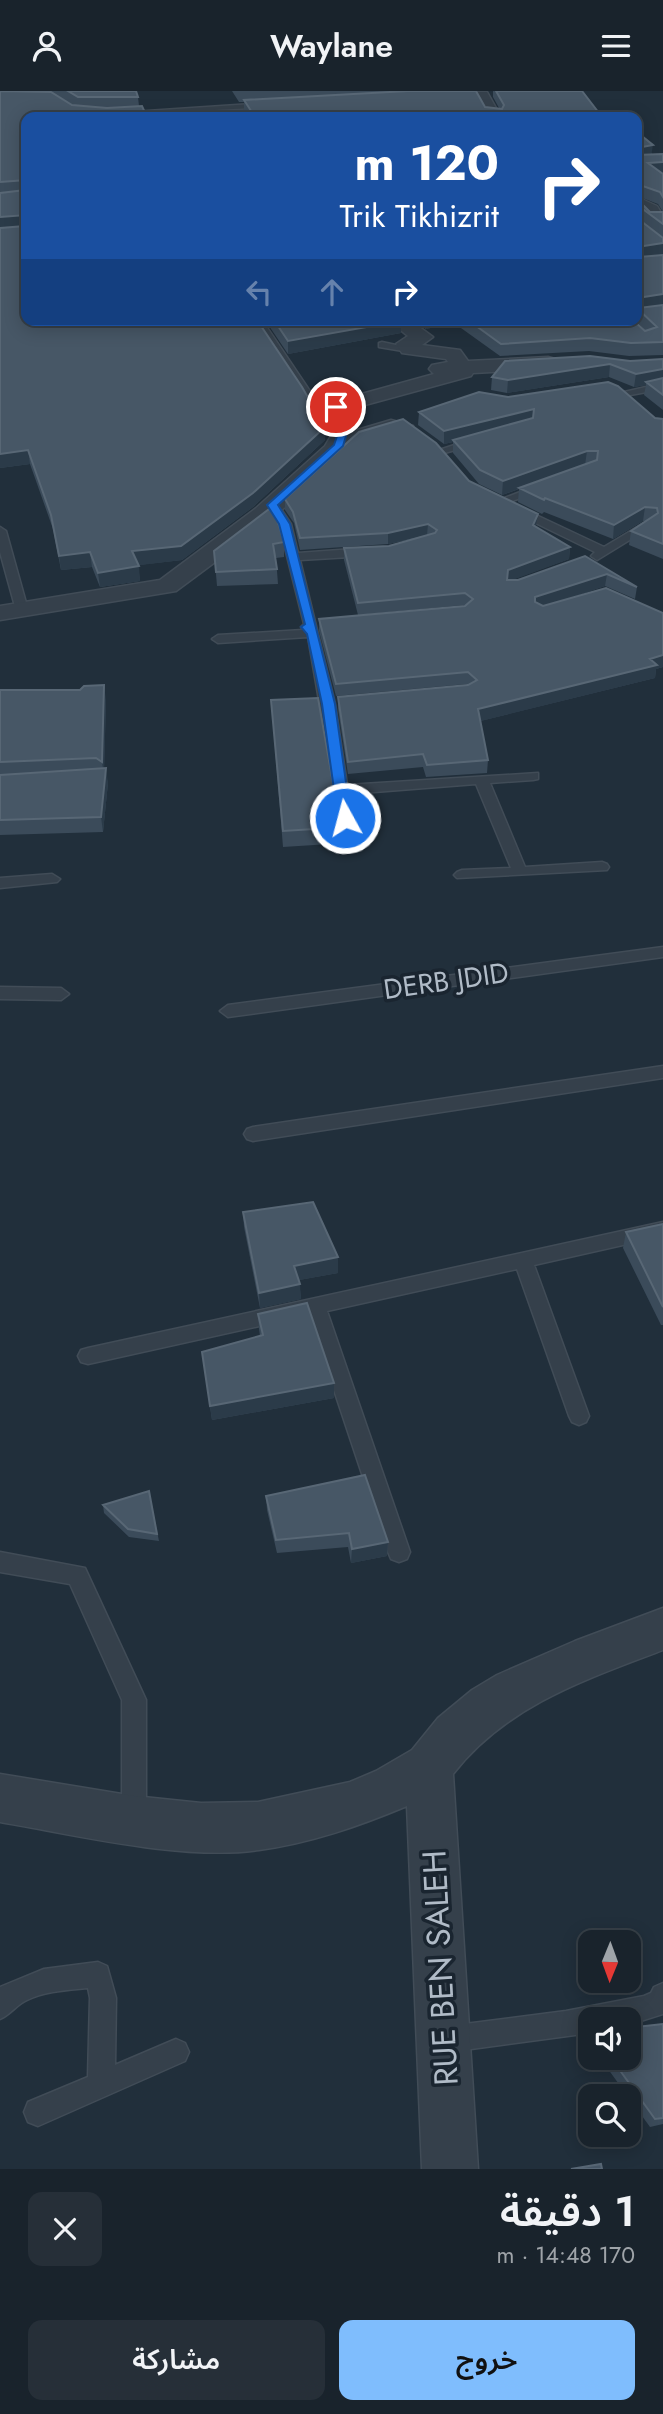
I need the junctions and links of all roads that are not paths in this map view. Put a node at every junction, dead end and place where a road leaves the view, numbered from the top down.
1 (482, 95) edge
2 (274, 105) edge
3 (145, 112) edge
4 (491, 112) edge
5 (642, 205) edge
6 (655, 219) edge
7 (261, 326) edge
8 (406, 326) edge
9 (382, 345) edge
10 (409, 349) junction
11 (569, 362) edge
12 (439, 369) dead end
13 (463, 369) junction
14 (419, 385) junction
15 (663, 387) edge
16 (617, 389) joint
17 (648, 412) edge
18 (338, 427) junction
19 (490, 437) edge
20 (552, 483) edge
21 (272, 505) junction
22 (648, 525) edge
23 (0, 531) edge
24 (381, 551) edge
25 (605, 552) junction
26 (294, 557) junction
27 (582, 561) edge
28 (11, 612) edge
29 (316, 628) junction
30 (218, 639) dead end
31 (533, 776) dead end
32 (481, 779) junction
33 (341, 790) junction
34 (345, 818) dead end
35 (602, 867) dead end
36 (520, 873) junction
37 (462, 875) dead end
38 (52, 880) dead end
39 (0, 883) edge
40 (663, 952) edge
41 (0, 993) edge
42 (61, 994) dead end
43 (228, 1011) dead end
44 (663, 1072) edge
45 (253, 1134) dead end
46 (663, 1229) edge
47 (523, 1260) junction
48 (316, 1306) junction
49 (88, 1356) dead end
50 (579, 1416) dead end
51 (399, 1552) dead end
52 (0, 1562) edge
53 (663, 1629) edge
54 (429, 1767) junction
55 (0, 1798) edge
56 (134, 1820) junction
57 (663, 1996) edge
58 (0, 2006) edge
59 (445, 2039) junction
60 (176, 2052) dead end
61 (101, 2083) junction
62 (38, 2112) dead end
63 (450, 2169) edge

1 - 4 street
2 - 3 lane
5 - 6 street
7 - 18 lane
8 - 10 street
9 - 10 lane
10 - 13 street
11 - 13 street
12 - 13 street
13 - 14 street
14 - 18 street
14 - 18 street
15 - 16 lane
16 - 17 street
18 - 19 lane
18 - 21 street
20 - 25 lane
21 - 26 lane
21 - 28 street
22 - 25 lane
23 - 28 lane
24 - 26 lane
25 - 27 lane
26 - 29 lane
29 - 30 lane
29 - 33 lane
31 - 32 lane
32 - 33 lane
32 - 36 lane
33 - 34 lane
35 - 36 lane
36 - 37 lane
38 - 39 lane
40 - 43 lane, DERB JDID
41 - 42 lane
44 - 45 lane
46 - 47 lane
47 - 48 lane
47 - 50 lane
48 - 49 lane
48 - 51 lane
52 - 56 lane
53 - 54 street
54 - 56 street
54 - 59 street, RUE BEN SALEH
55 - 56 street
57 - 59 lane
58 - 61 lane
59 - 63 street, RUE BEN SALEH
60 - 61 lane
61 - 62 lane

